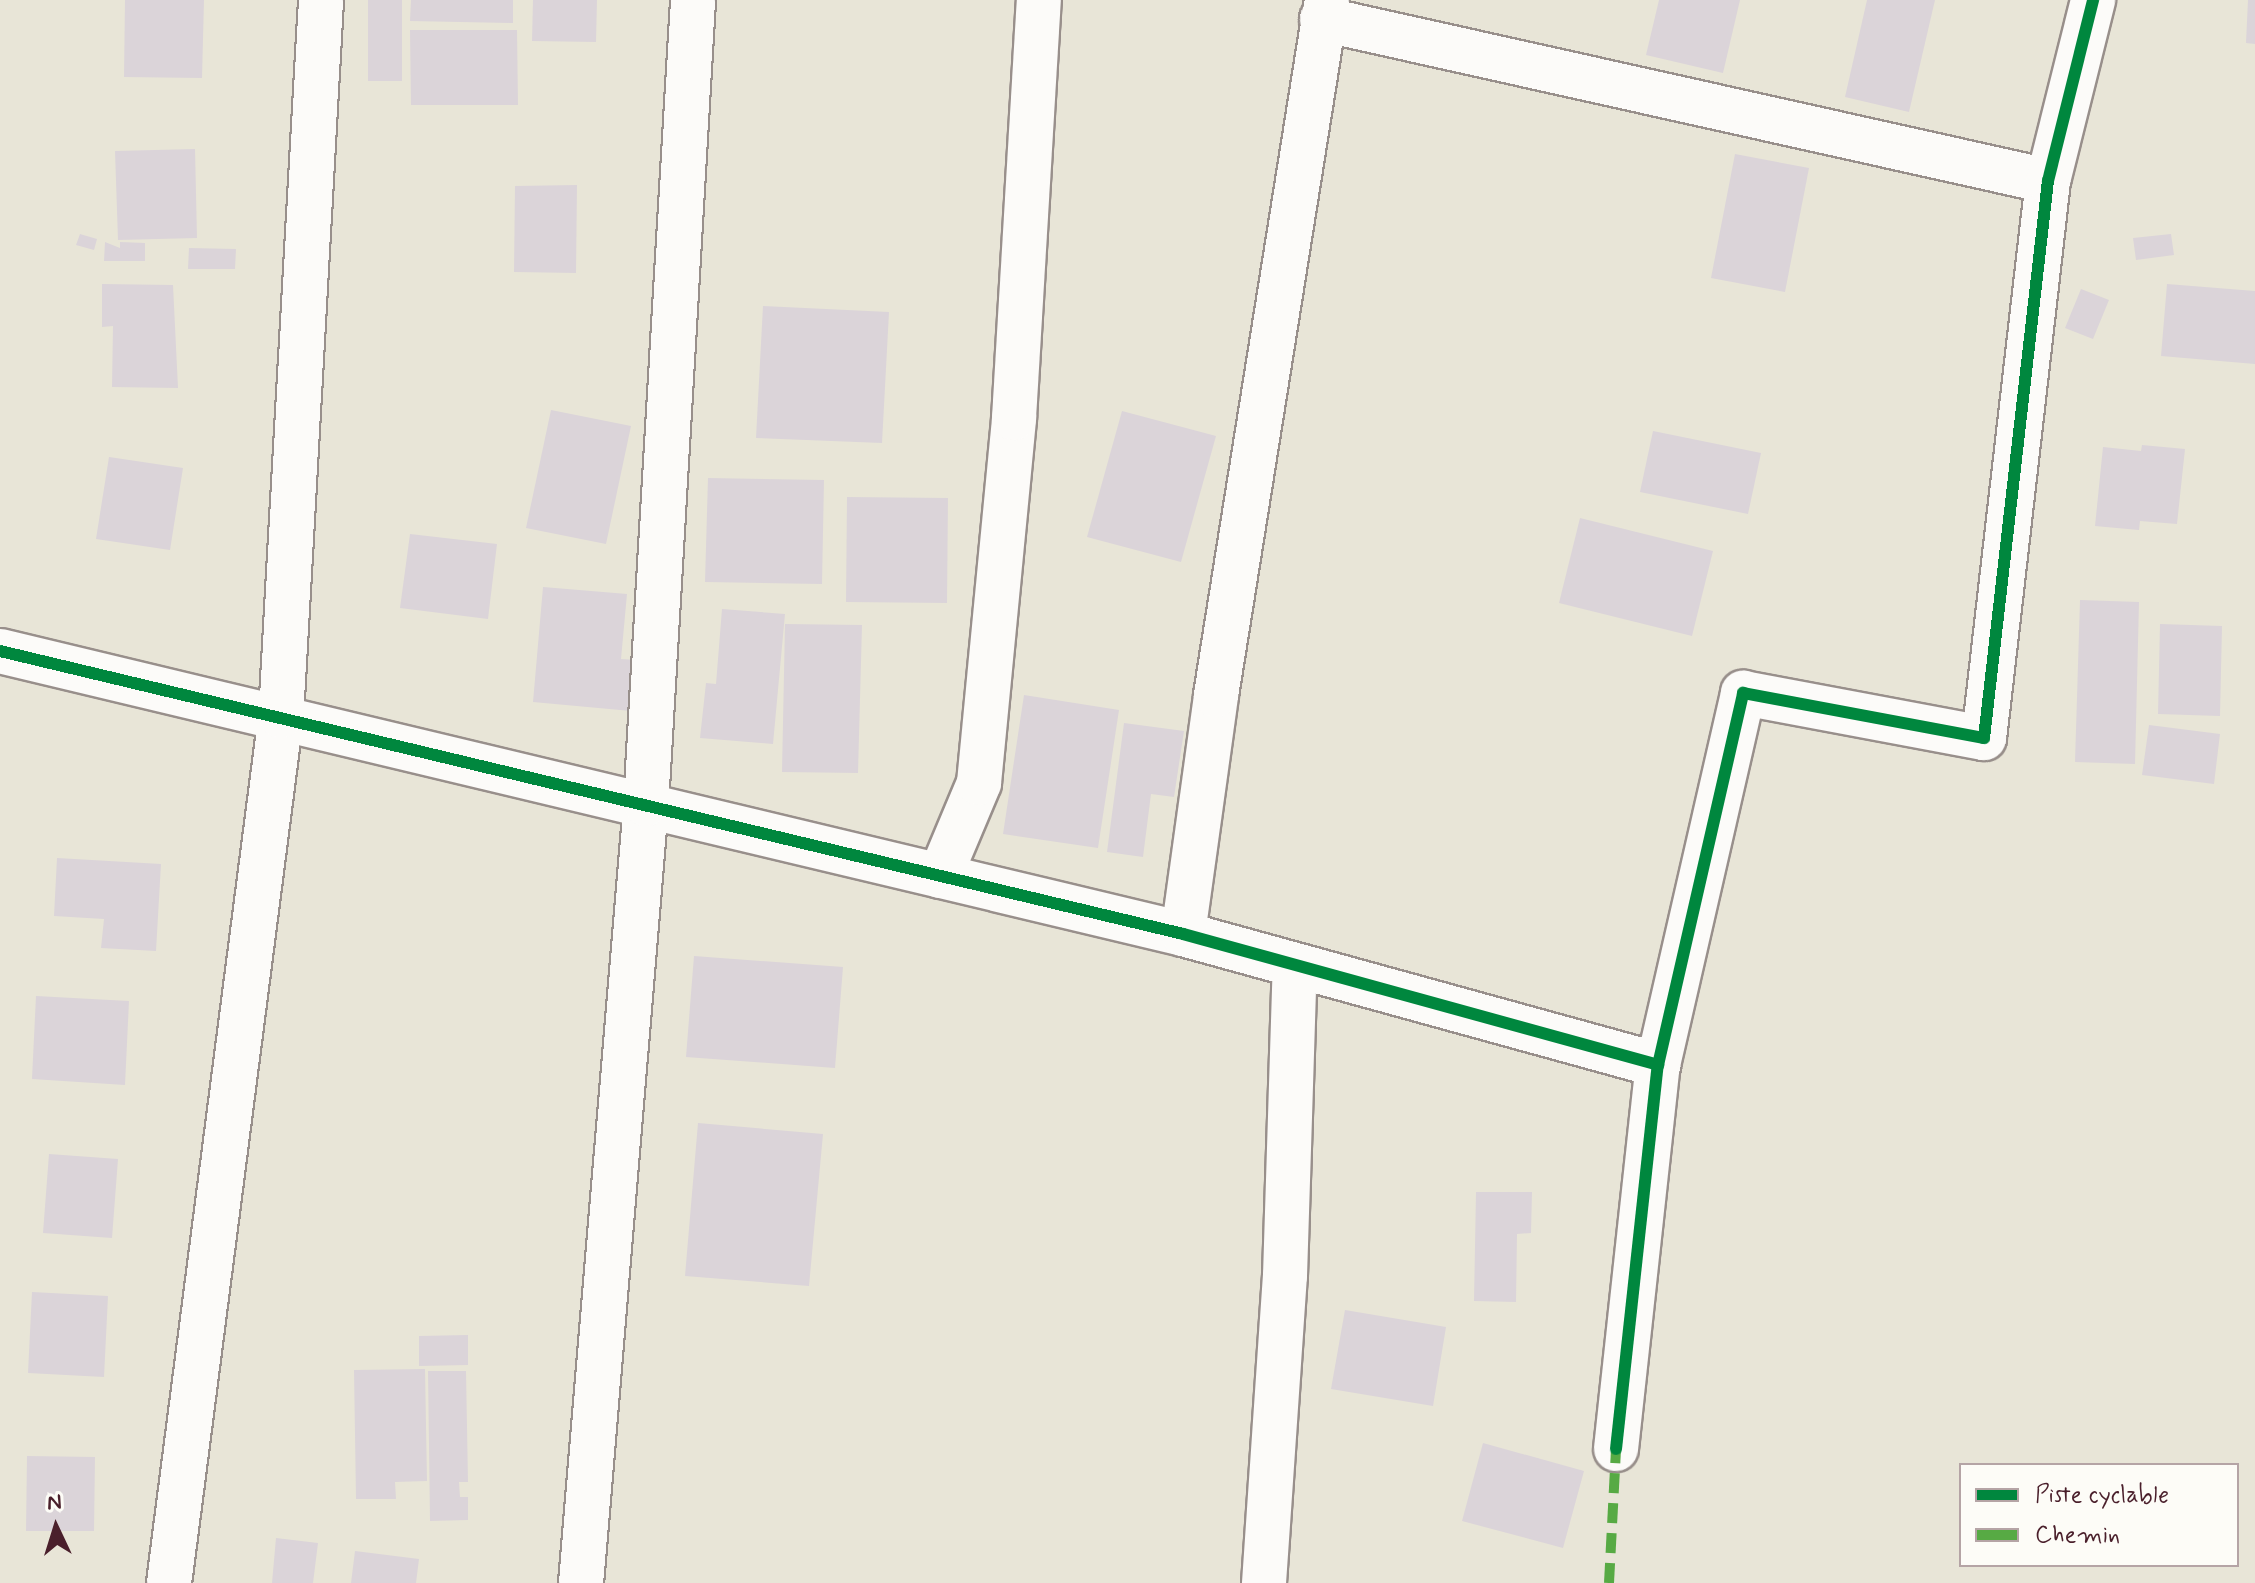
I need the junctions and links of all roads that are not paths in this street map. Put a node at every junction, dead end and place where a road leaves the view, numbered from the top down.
1 (321, 0) edge
2 (693, 0) edge
3 (1039, 0) edge
4 (2093, 0) edge
5 (1325, 9) edge
6 (2048, 181) junction
7 (0, 651) edge
8 (281, 716) junction
9 (646, 804) junction
10 (940, 876) junction
11 (1183, 934) junction
12 (1295, 965) junction
13 (1658, 1065) junction
14 (1616, 1449) dead end
15 (169, 1583) edge
16 (581, 1583) edge
17 (1264, 1583) edge

1 - 8 street
2 - 9 street
3 - 10 street
4 - 6 street
5 - 6 street
5 - 11 street
6 - 13 street
7 - 8 street
8 - 9 street
8 - 15 street
9 - 10 street
9 - 16 street
10 - 11 street
11 - 12 street
12 - 13 street
12 - 17 street
13 - 14 street

